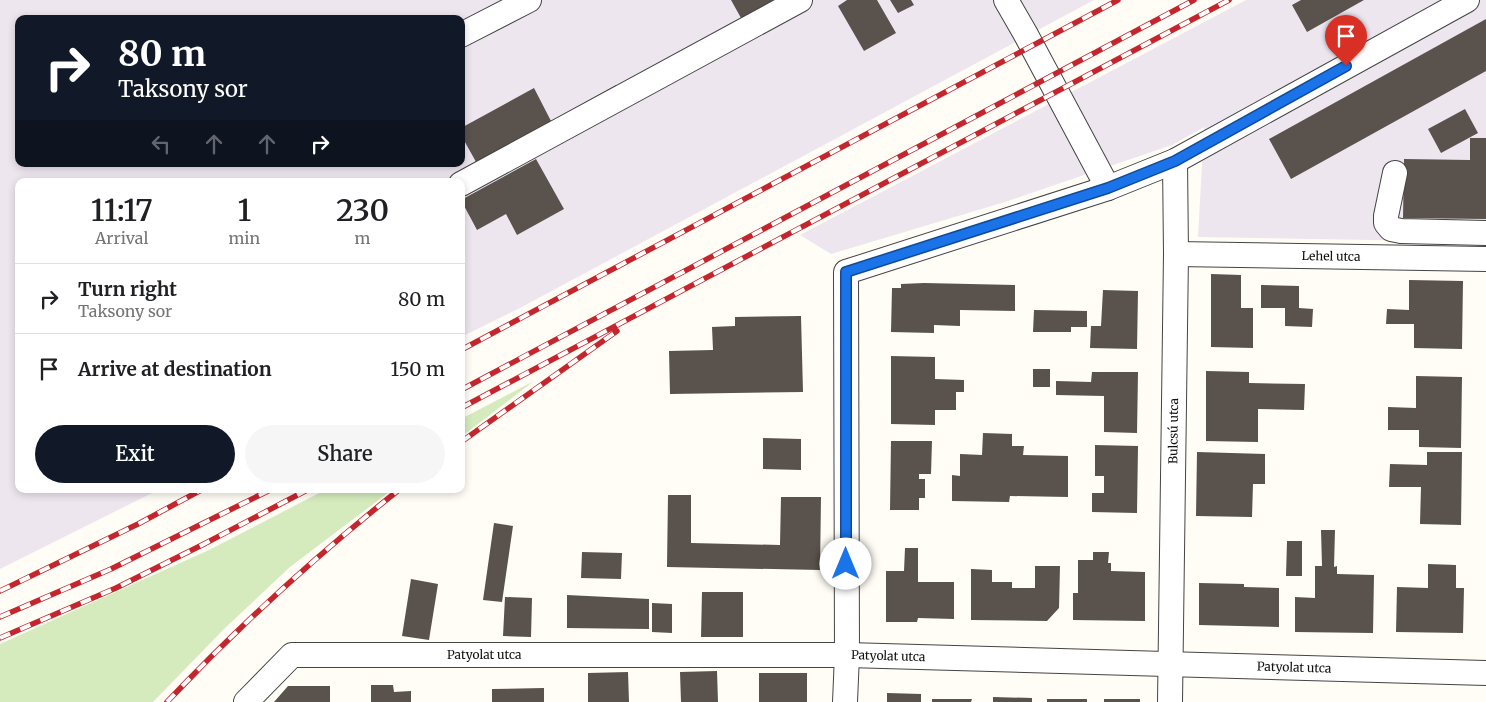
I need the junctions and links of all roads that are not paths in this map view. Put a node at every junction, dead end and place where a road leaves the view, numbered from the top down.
1 (529, 0) edge
2 (800, 0) edge
3 (1006, 0) edge
4 (1467, 0) edge
5 (465, 33) edge
6 (1175, 161) junction
7 (1395, 173) dead end
8 (465, 182) edge
9 (1108, 188) junction
10 (1486, 233) edge
11 (1176, 254) junction
12 (1486, 259) edge
13 (847, 655) junction
14 (1170, 664) junction
15 (1486, 673) edge
16 (246, 702) edge
17 (845, 702) edge
18 (1170, 702) edge

1 - 5 street
2 - 8 street
3 - 9 street
4 - 6 street
6 - 9 street
6 - 11 street, Bulcsú utca
7 - 10 street
9 - 13 street
11 - 12 street, Lehel utca
11 - 14 street, Bulcsú utca
13 - 14 street, Patyolat utca
13 - 16 street, Patyolat utca
13 - 17 street
14 - 15 street, Patyolat utca
14 - 18 street, Bulcsú utca

